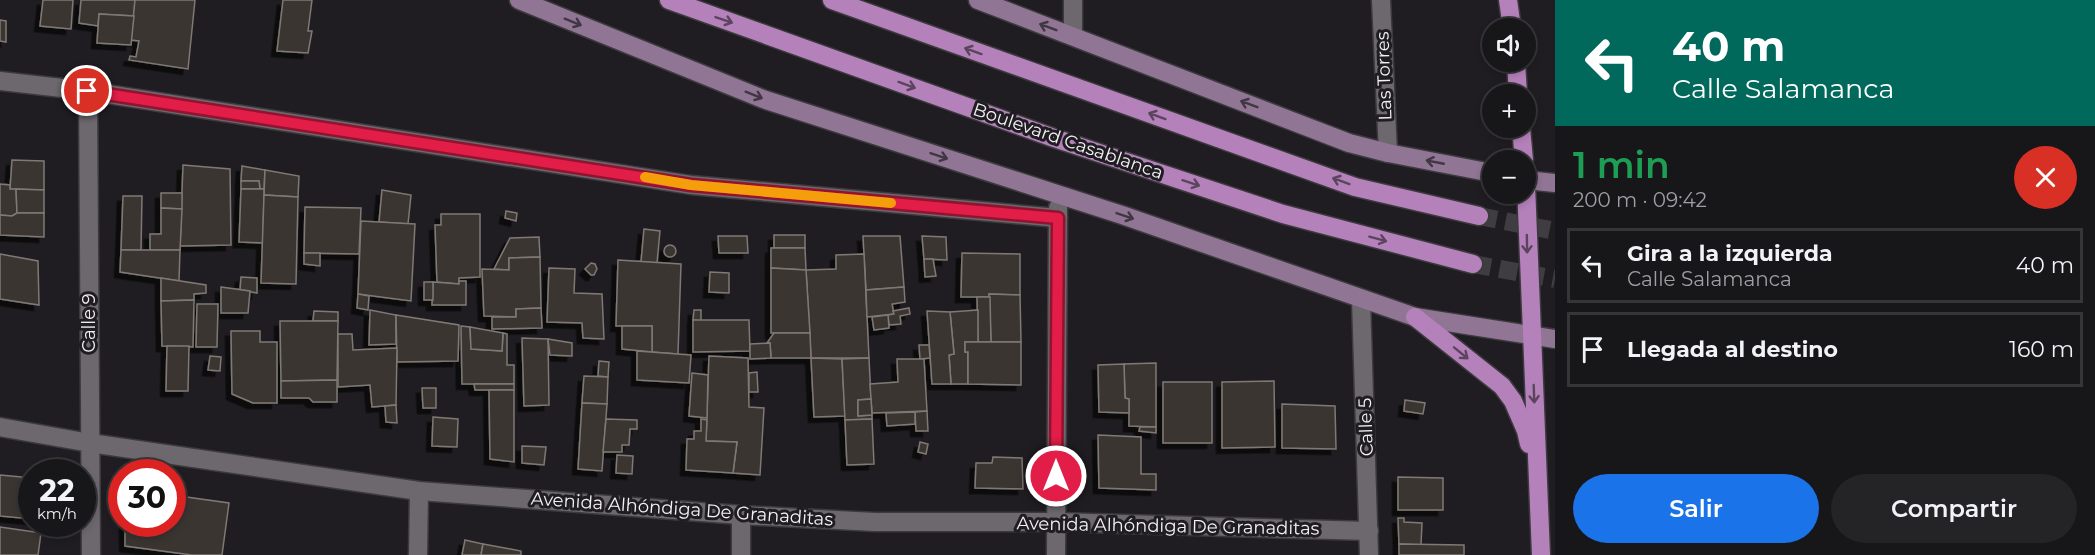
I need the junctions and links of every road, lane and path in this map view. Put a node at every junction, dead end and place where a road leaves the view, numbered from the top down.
1 (519, 0) edge
2 (669, 0) edge
3 (832, 0) edge
4 (978, 0) edge
5 (1073, 0) edge
6 (1381, 0) edge
7 (1509, 0) edge
8 (1511, 18) edge
9 (1074, 36) junction
10 (0, 81) edge
11 (87, 91) junction
12 (1388, 153) junction
13 (1482, 171) edge
14 (1536, 181) edge
15 (1555, 183) edge
16 (1058, 194) junction
17 (1527, 204) edge
18 (1479, 216) tunnel mouth
19 (1058, 218) junction
20 (1473, 264) tunnel mouth
21 (1361, 299) junction
22 (1415, 317) junction
23 (1532, 335) junction
24 (1555, 339) edge
25 (0, 428) edge
26 (90, 443) junction
27 (1537, 474) junction
28 (419, 491) junction
29 (741, 515) junction
30 (1056, 522) junction
31 (1369, 531) junction
32 (91, 555) edge
33 (418, 555) edge
34 (741, 555) edge
35 (1056, 555) edge
36 (1369, 555) edge
37 (1541, 555) edge

1 -> 16 street
2 -> 20 main road, Boulevard Casablanca
18 -> 3 main road
9 -> 4 street
5 - 9 street
6 - 12 street, Las Torres
7 - 8 main road
12 -> 9 street
10 - 11 street
11 - 19 street
11 - 26 street, Calle 9
13 -> 12 street
14 - 15 street
16 - 19 street
16 -> 21 street
17 -> 23 main road
19 - 30 street
21 - 22 street
21 - 31 street, Calle 5
22 - 23 street
22 -> 27 main road
23 - 24 street
23 -> 27 main road
25 - 26 street, Avenida Alhóndiga De Granaditas
26 - 28 street, Avenida Alhóndiga De Granaditas
26 - 32 street, Calle 9
27 - 37 main road
28 - 29 street, Avenida Alhóndiga De Granaditas
28 - 33 street
29 - 30 street, Avenida Alhóndiga De Granaditas
29 - 34 street
30 - 31 street, Avenida Alhóndiga De Granaditas
30 - 35 street
31 - 36 street, Calle 5

